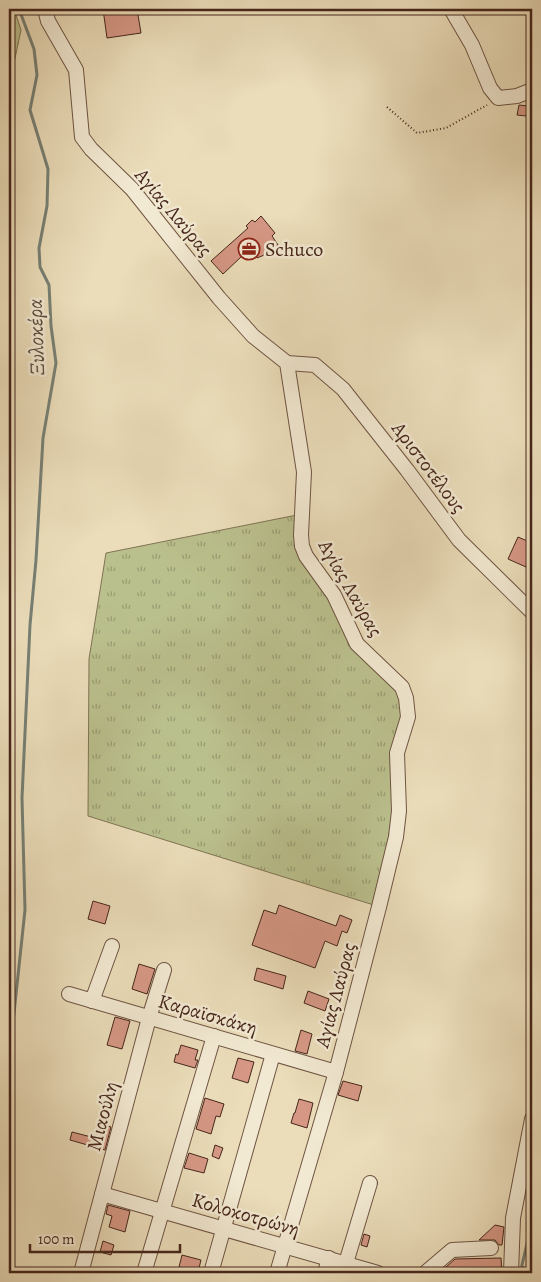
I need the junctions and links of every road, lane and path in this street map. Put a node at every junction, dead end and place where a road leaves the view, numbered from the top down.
1 (45, 9) edge
2 (451, 9) edge
3 (532, 90) edge
4 (498, 98) junction
5 (387, 107) dead end
6 (287, 363) junction
7 (532, 612) edge
8 (112, 946) dead end
9 (164, 970) dead end
10 (69, 994) dead end
11 (92, 1001) junction
12 (149, 1018) junction
13 (214, 1036) junction
14 (273, 1054) junction
15 (336, 1072) junction
16 (532, 1119) edge
17 (370, 1184) dead end
18 (102, 1194) junction
19 (162, 1211) junction
20 (223, 1228) junction
21 (285, 1247) junction
22 (491, 1248) dead end
23 (329, 1258) junction
24 (346, 1264) junction
25 (81, 1273) edge
26 (144, 1273) edge
27 (211, 1273) edge
28 (278, 1273) edge
29 (325, 1273) edge
30 (378, 1273) edge
31 (425, 1273) edge
32 (511, 1273) edge

1 - 6 street, Αγίας Λαύρας
2 - 4 street
3 - 4 street
4 - 5 path
6 - 7 street, Αριστοτέλους
6 - 15 street, Αγίας Λαύρας
8 - 11 street
9 - 12 street, Μιαούλη
10 - 11 street, Καραϊσκάκη
11 - 12 street, Καραϊσκάκη
12 - 13 street, Καραϊσκάκη
12 - 18 street, Μιαούλη
13 - 14 street, Καραϊσκάκη
13 - 19 street
14 - 15 street, Καραϊσκάκη
14 - 20 street
15 - 21 street, Αγίας Λαύρας
16 - 32 street
17 - 24 street
18 - 19 street, Κολοκοτρώνη
18 - 25 street, Μιαούλη
19 - 20 street, Κολοκοτρώνη
19 - 26 street
20 - 21 street, Κολοκοτρώνη
20 - 27 street
21 - 23 street, Κολοκοτρώνη
21 - 28 street, Αγίας Λαύρας
22 - 31 street
23 - 24 street, Κολοκοτρώνη
23 - 29 street
24 - 30 street, Κολοκοτρώνη

